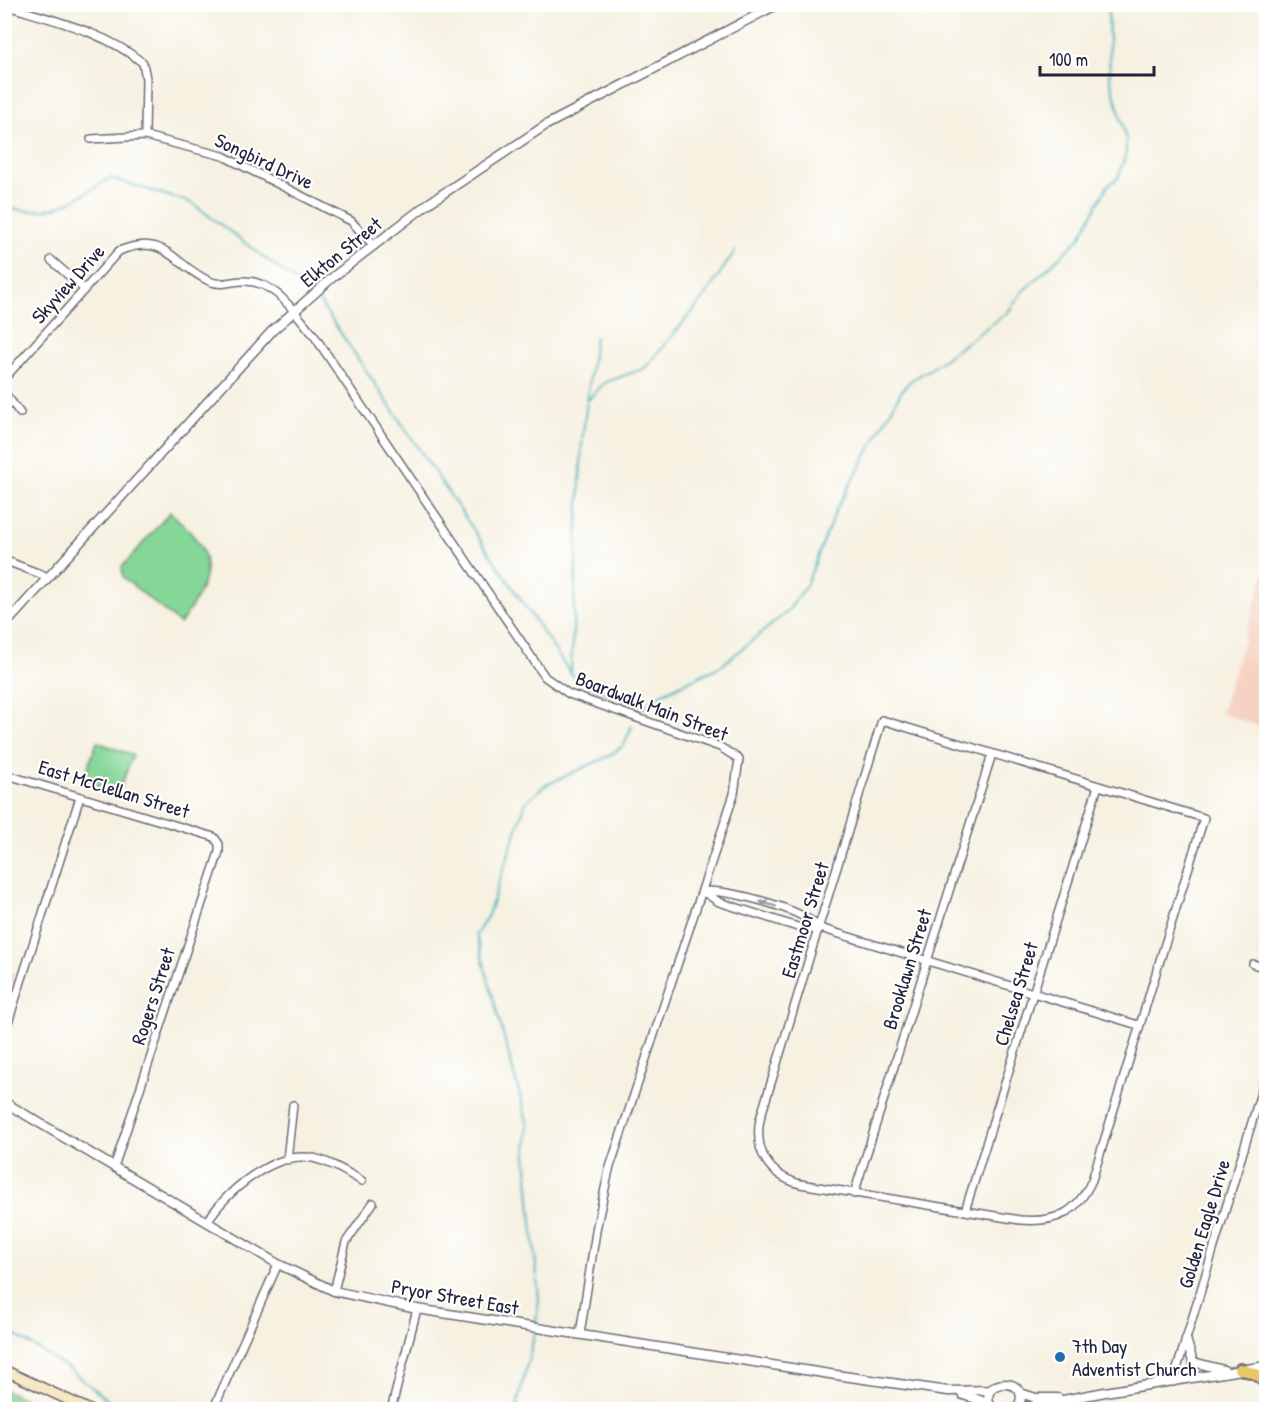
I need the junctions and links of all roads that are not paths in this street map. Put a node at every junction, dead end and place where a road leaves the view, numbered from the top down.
1 (778, 4) edge
2 (4, 5) edge
3 (145, 136) junction
4 (91, 139) dead end
5 (374, 246) junction
6 (51, 260) dead end
7 (84, 289) junction
8 (294, 312) junction
9 (4, 379) edge
10 (4, 392) edge
11 (20, 413) dead end
12 (4, 560) edge
13 (48, 577) junction
14 (4, 626) edge
15 (992, 754) junction
16 (4, 774) edge
17 (1098, 786) junction
18 (80, 797) junction
19 (214, 837) joint
20 (702, 891) junction
21 (820, 928) junction
22 (927, 961) junction
23 (1252, 964) dead end
24 (1266, 968) edge
25 (1033, 993) junction
26 (1138, 1025) junction
27 (4, 1035) edge
28 (1266, 1076) edge
29 (4, 1102) edge
30 (293, 1104) dead end
31 (287, 1160) junction
32 (114, 1167) junction
33 (362, 1181) dead end
34 (854, 1194) junction
35 (373, 1203) dead end
36 (965, 1211) junction
37 (207, 1222) junction
38 (278, 1264) junction
39 (334, 1291) junction
40 (417, 1309) junction
41 (580, 1334) junction
42 (1186, 1339) junction
43 (1266, 1366) edge
44 (4, 1370) edge
45 (1235, 1370) junction
46 (1173, 1382) junction
47 (1266, 1382) edge
48 (991, 1390) junction
49 (948, 1391) junction
50 (1020, 1394) junction
51 (1065, 1399) junction
52 (993, 1409) edge
53 (1016, 1409) edge
54 (90, 1410) edge
55 (213, 1410) edge
56 (391, 1410) edge

1 - 5 street, Elkton Street
2 - 3 street
3 - 4 street, Songbird Drive
3 - 5 street, Songbird Drive
5 - 8 street, Elkton Street
6 - 7 street
7 - 8 street, Skyview Drive
7 - 9 street, Skyview Drive
8 - 13 street, Elkton Street
8 - 20 street, Boardwalk Main Street
10 - 11 street
12 - 13 street
13 - 14 street, Elkton Street
15 - 17 street, Eastmoor Street
15 - 21 street, Eastmoor Street
15 - 22 street, Brooklawn Street
16 - 18 street, East McClellan Street
17 - 25 street, Chelsea Street
17 - 26 street, Eastmoor Street
18 - 19 street, East McClellan Street
18 - 27 street
19 - 32 street, Rogers Street
20 - 21 street
21 -> 20 street
20 - 41 street, Boardwalk Main Street
21 - 22 street
21 - 34 street, Eastmoor Street
22 - 25 street
22 - 34 street, Brooklawn Street
23 - 24 street
25 - 26 street
25 - 36 street, Chelsea Street
26 - 36 street, Eastmoor Street
28 - 42 street, Golden Eagle Drive
29 - 32 street, Pryor Street East
30 - 31 street
31 - 33 street
31 - 37 street
32 - 37 street, Pryor Street East
34 - 36 street, Eastmoor Street
35 - 39 street
37 - 38 street, Pryor Street East
38 - 39 street, Pryor Street East
38 - 55 street
39 - 40 street, Pryor Street East
40 - 41 street, Pryor Street East
40 - 56 street
41 - 49 street, Pryor Street East
42 - 45 street
42 - 46 street, Golden Eagle Drive
43 - 45 street
44 - 54 main road
45 - 46 street
45 - 47 main road
46 - 51 street
48 - 49 street, Pryor Street East
48 - 50 street, Pryor Street East
48 - 52 street
49 - 52 street, Pryor Street East
50 - 51 street
50 - 53 street
51 - 53 street

